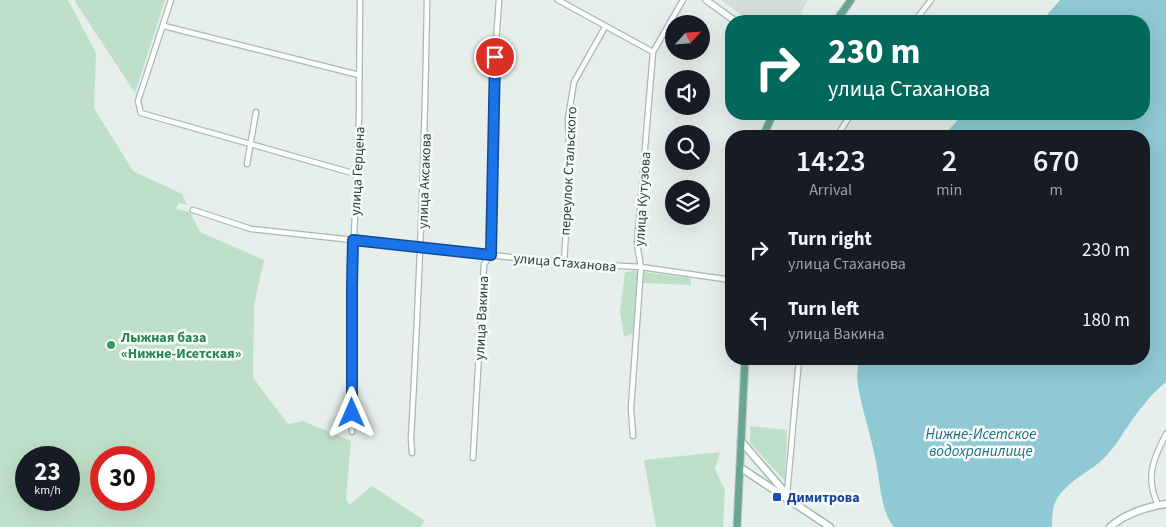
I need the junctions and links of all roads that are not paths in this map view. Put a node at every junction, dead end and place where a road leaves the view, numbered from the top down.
1 (171, 0) edge
2 (360, 0) edge
3 (427, 0) edge
4 (499, 0) edge
5 (558, 0) edge
6 (683, 0) edge
7 (706, 0) edge
8 (851, 0) edge
9 (931, 0) edge
10 (727, 15) edge
11 (840, 15) edge
12 (920, 15) edge
13 (164, 26) junction
14 (605, 27) junction
15 (653, 52) junction
16 (359, 75) junction
17 (256, 112) dead end
18 (249, 144) junction
19 (246, 164) dead end
20 (356, 174) junction
21 (193, 210) dead end
22 (353, 240) junction
23 (422, 247) junction
24 (491, 255) junction
25 (564, 263) junction
26 (641, 267) junction
27 (725, 279) edge
28 (745, 365) edge
29 (798, 365) edge
30 (352, 432) dead end
31 (1166, 434) edge
32 (633, 436) dead end
33 (741, 441) junction
34 (412, 452) dead end
35 (473, 458) dead end
36 (741, 468) junction
37 (787, 495) junction
38 (794, 503) junction
39 (1166, 504) edge
40 (1158, 505) junction
41 (737, 527) edge
42 (830, 527) edge
43 (1110, 527) edge

1 - 13 street
2 - 16 street, улица Герцена
3 - 23 street, улица Аксакова
4 - 24 street, улица Вакина
5 - 14 street
6 - 15 street, улица Кутузова
7 - 10 street
8 - 11 main road
9 - 12 street
13 - 16 street
13 - 18 street
14 - 15 street
14 - 25 street, переулок Стальского
15 - 26 street, улица Кутузова
16 - 20 street, улица Герцена
17 - 18 street
18 - 19 street
18 - 20 street
20 - 22 street, улица Герцена
21 - 22 street, улица Стаханова
22 - 23 street, улица Стаханова
22 - 30 street, улица Герцена
23 - 24 street, улица Стаханова
23 - 34 street, улица Аксакова
24 - 25 street, улица Стаханова
24 - 35 street, улица Вакина
25 - 26 street, улица Стаханова
26 - 27 street, улица Стаханова
26 - 32 street, улица Кутузова
28 - 33 main road
29 - 37 street
31 - 40 street
33 - 36 main road
33 - 37 main road
36 - 38 main road
36 - 41 main road
37 - 38 main road
38 - 42 main road
39 - 40 main road
40 - 43 main road

